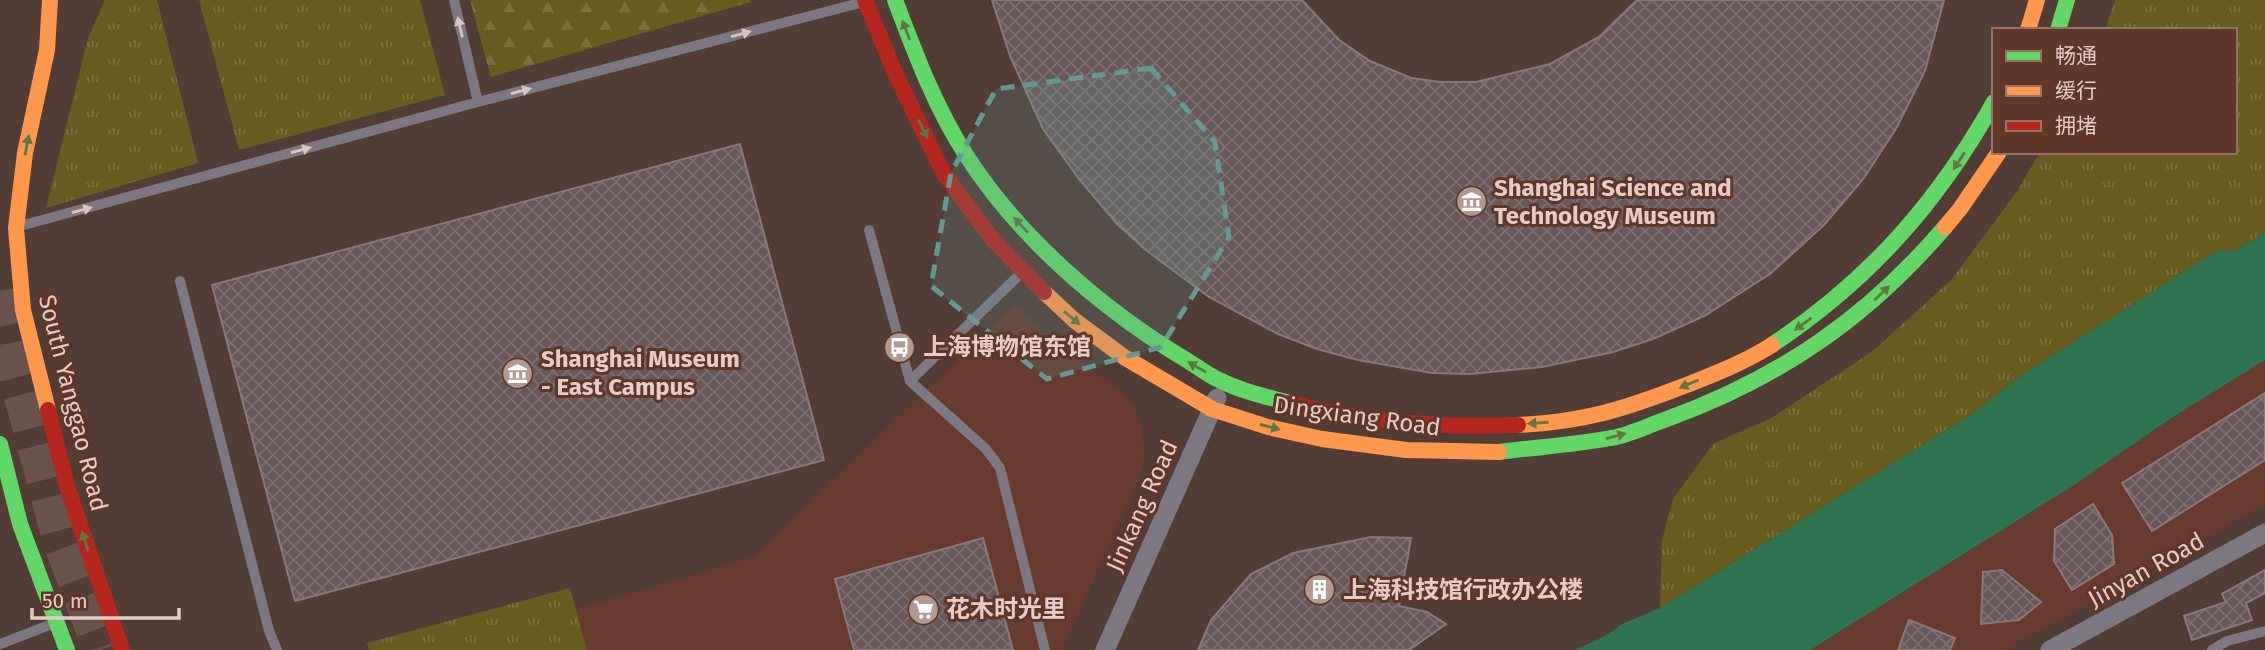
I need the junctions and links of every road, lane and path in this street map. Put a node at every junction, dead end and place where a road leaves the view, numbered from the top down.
1 (50, 0) edge
2 (454, 0) edge
3 (867, 0) edge
4 (895, 0) edge
5 (2037, 0) edge
6 (2067, 0) edge
7 (2029, 28) edge
8 (2059, 28) edge
9 (478, 102) junction
10 (1992, 106) edge
11 (1998, 154) edge
12 (16, 228) junction
13 (869, 230) dead end
14 (1022, 272) junction
15 (4, 276) dead end
16 (180, 281) dead end
17 (23, 310) junction
18 (910, 381) junction
19 (1224, 382) junction
20 (1212, 409) junction
21 (0, 444) edge
22 (2265, 533) edge
23 (56, 622) junction
24 (2265, 631) edge
25 (0, 644) edge
26 (67, 650) edge
27 (122, 650) edge
28 (277, 650) edge
29 (1045, 650) edge
30 (1105, 650) edge
31 (2050, 650) edge
32 (2212, 650) edge

12 -> 1 street, South Yanggao Road
9 -> 2 lane
9 -> 3 lane
3 -> 14 street, Dingxiang Road
19 -> 4 street, Dingxiang Road
5 - 7 street
6 - 8 street
12 -> 9 lane
10 -> 19 street, Dingxiang Road
20 -> 11 street, Dingxiang Road
12 - 17 street, South Yanggao Road
13 - 18 lane
14 - 18 lane
14 -> 20 street, Dingxiang Road
15 - 17 street
16 - 28 lane
27 -> 17 street
18 - 29 lane
19 - 20 street, Jinkang Road
20 - 30 street, Jinkang Road
21 - 23 street
22 - 31 street, Jinyan Road
23 - 25 lane
23 - 26 street
24 - 32 lane

